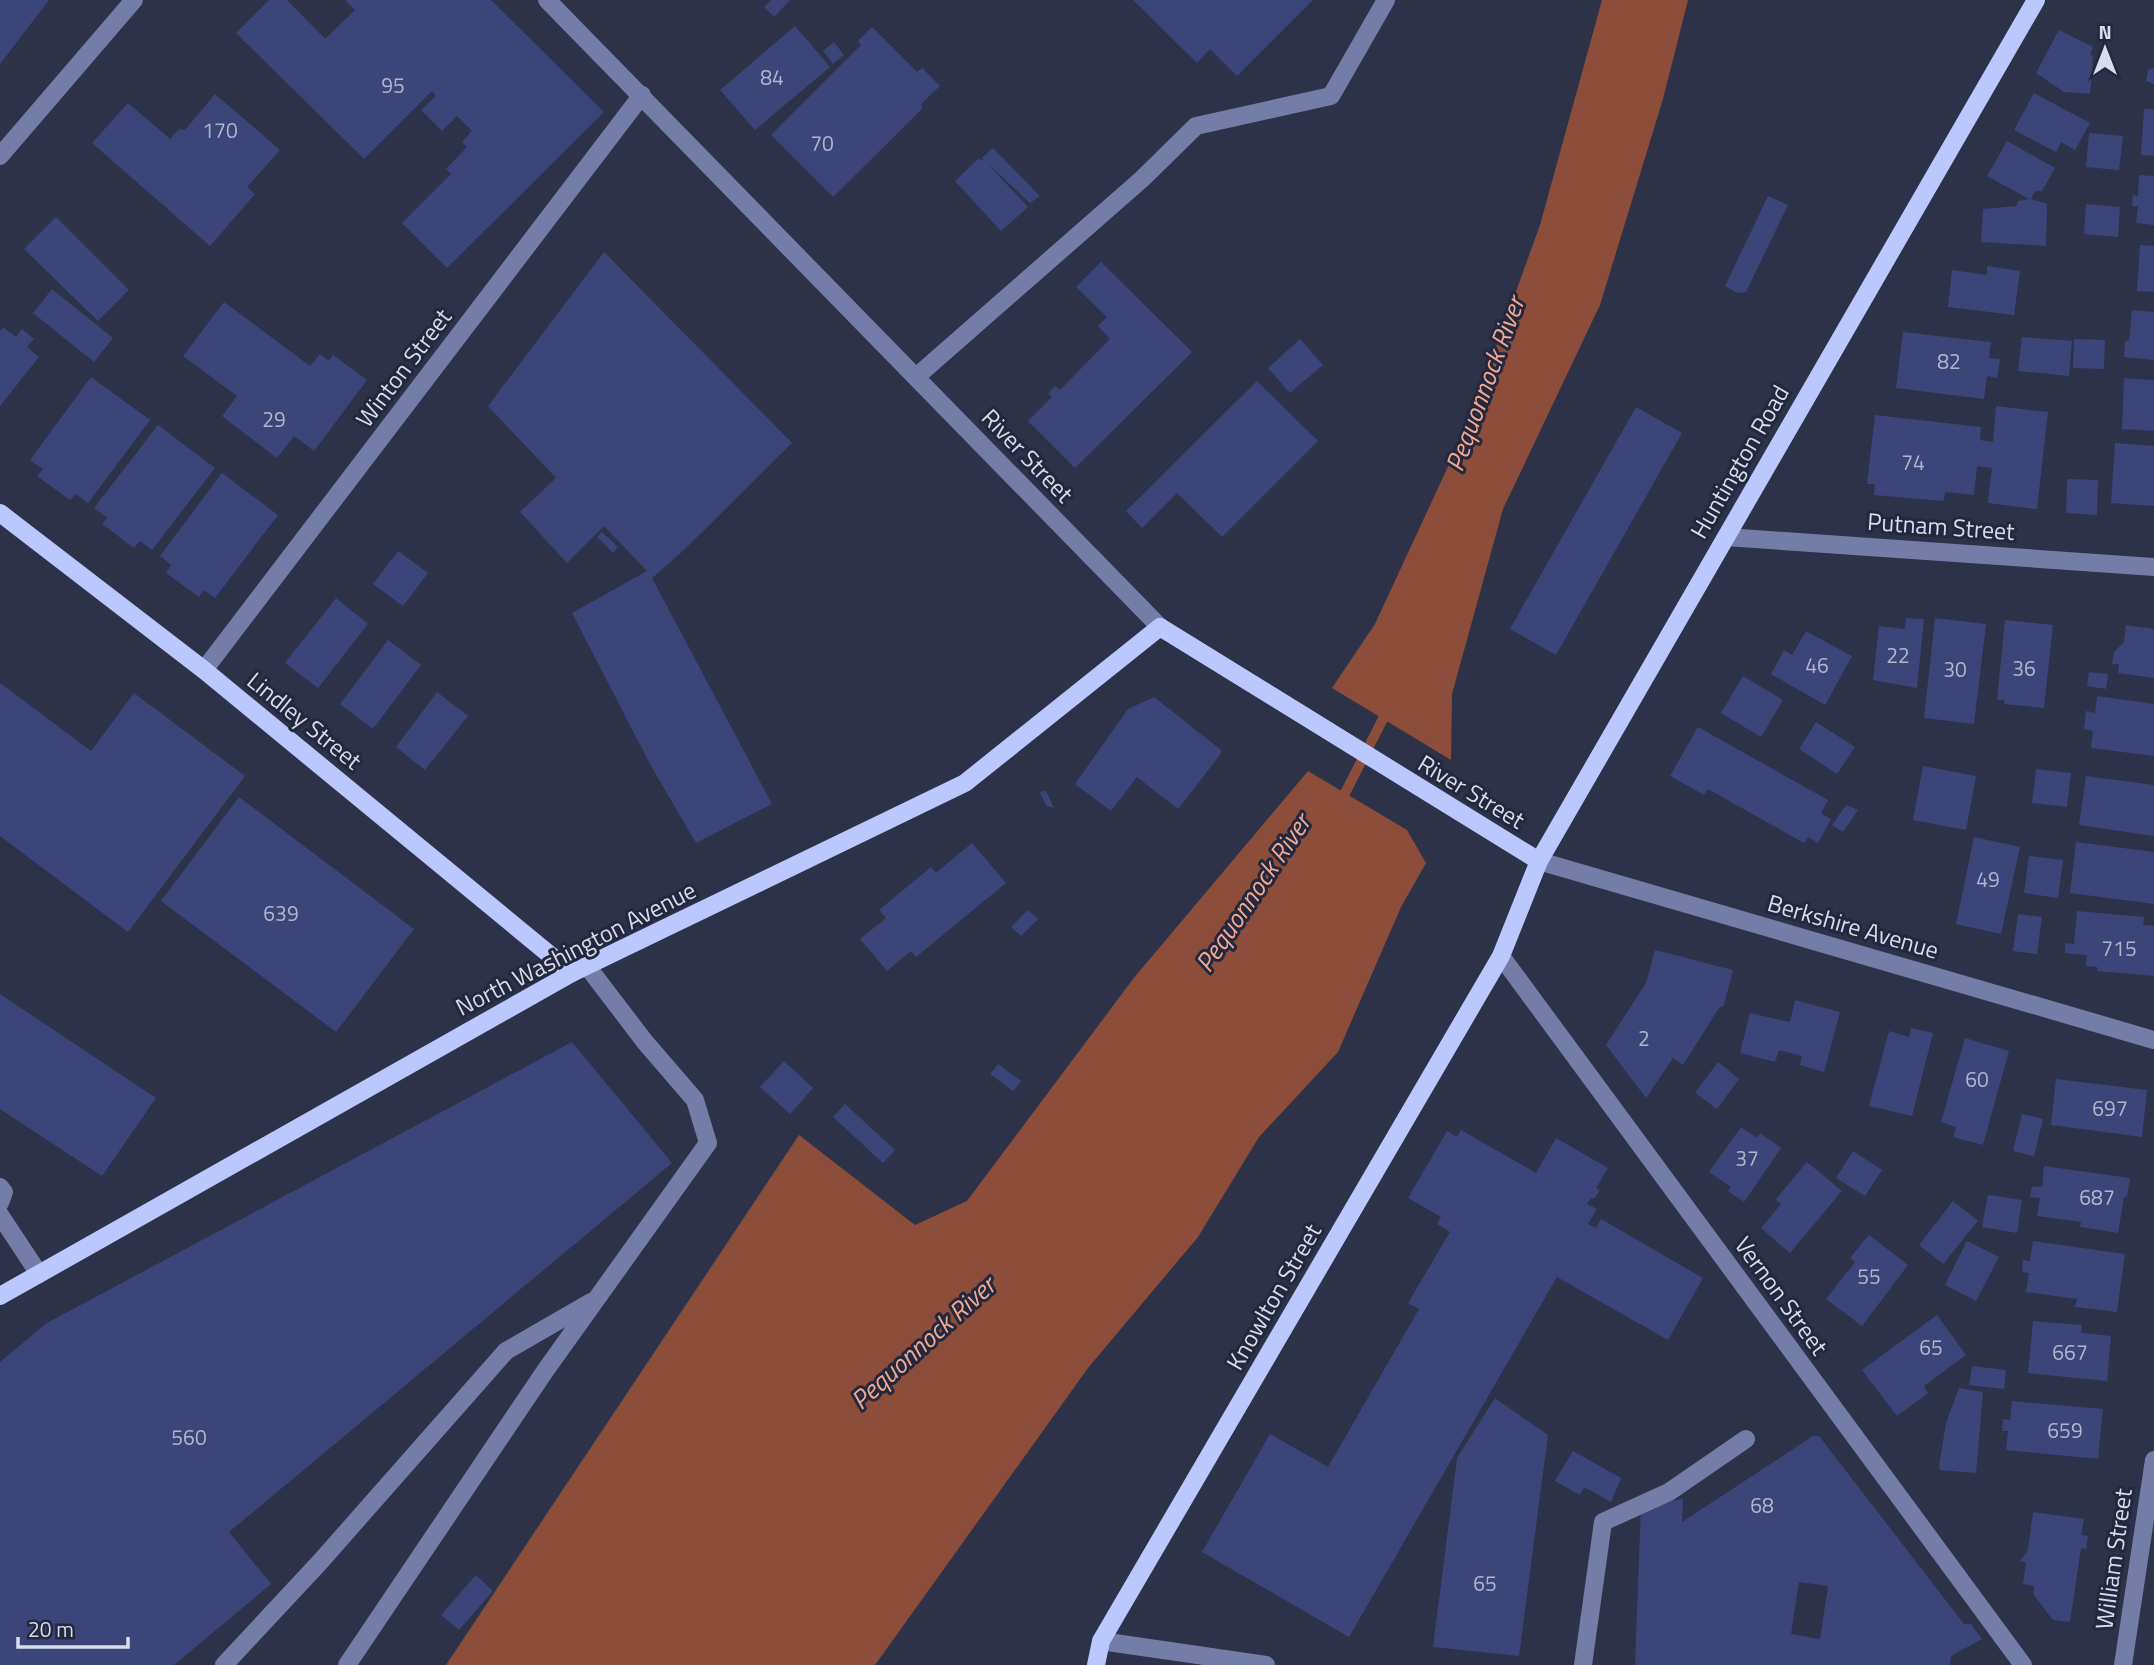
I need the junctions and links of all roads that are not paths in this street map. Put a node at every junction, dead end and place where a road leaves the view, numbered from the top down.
1 (134, 0) edge
2 (547, 0) edge
3 (1386, 0) edge
4 (2036, 0) edge
5 (642, 95) junction
6 (0, 156) edge
7 (916, 377) junction
8 (0, 513) edge
9 (1726, 537) junction
10 (2154, 566) edge
11 (1160, 627) junction
12 (204, 670) junction
13 (1539, 861) junction
14 (1501, 956) junction
15 (580, 969) junction
16 (2154, 1040) edge
17 (0, 1187) edge
18 (0, 1203) edge
19 (0, 1215) edge
20 (39, 1274) junction
21 (0, 1296) edge
22 (597, 1298) junction
23 (1746, 1440) dead end
24 (2154, 1460) edge
25 (1101, 1641) junction
26 (224, 1665) edge
27 (347, 1665) edge
28 (1096, 1665) edge
29 (1266, 1665) edge
30 (1583, 1665) edge
31 (2023, 1665) edge
32 (2123, 1665) edge

1 - 6 street
2 - 5 street, River Street
3 - 7 street
4 - 9 main road, Huntington Road
5 - 7 street, River Street
5 - 12 street, Winton Street
7 - 11 street, River Street
8 - 12 main road, Lindley Street
9 - 10 street, Putnam Street
9 - 13 main road, Huntington Road
11 - 13 main road, River Street
11 - 15 main road, North Washington Avenue
12 - 15 main road, Lindley Street
13 - 14 main road, Huntington Road
13 - 16 street, Berkshire Avenue
14 - 25 main road, Knowlton Street
14 - 31 street, Vernon Street
15 - 20 main road, North Washington Avenue
15 - 22 street
17 - 18 street
19 - 20 street
20 - 21 main road, North Washington Avenue
22 - 26 street
22 - 27 street
23 - 30 street
24 - 32 street, William Street
25 - 28 main road, Knowlton Street
25 - 29 street

